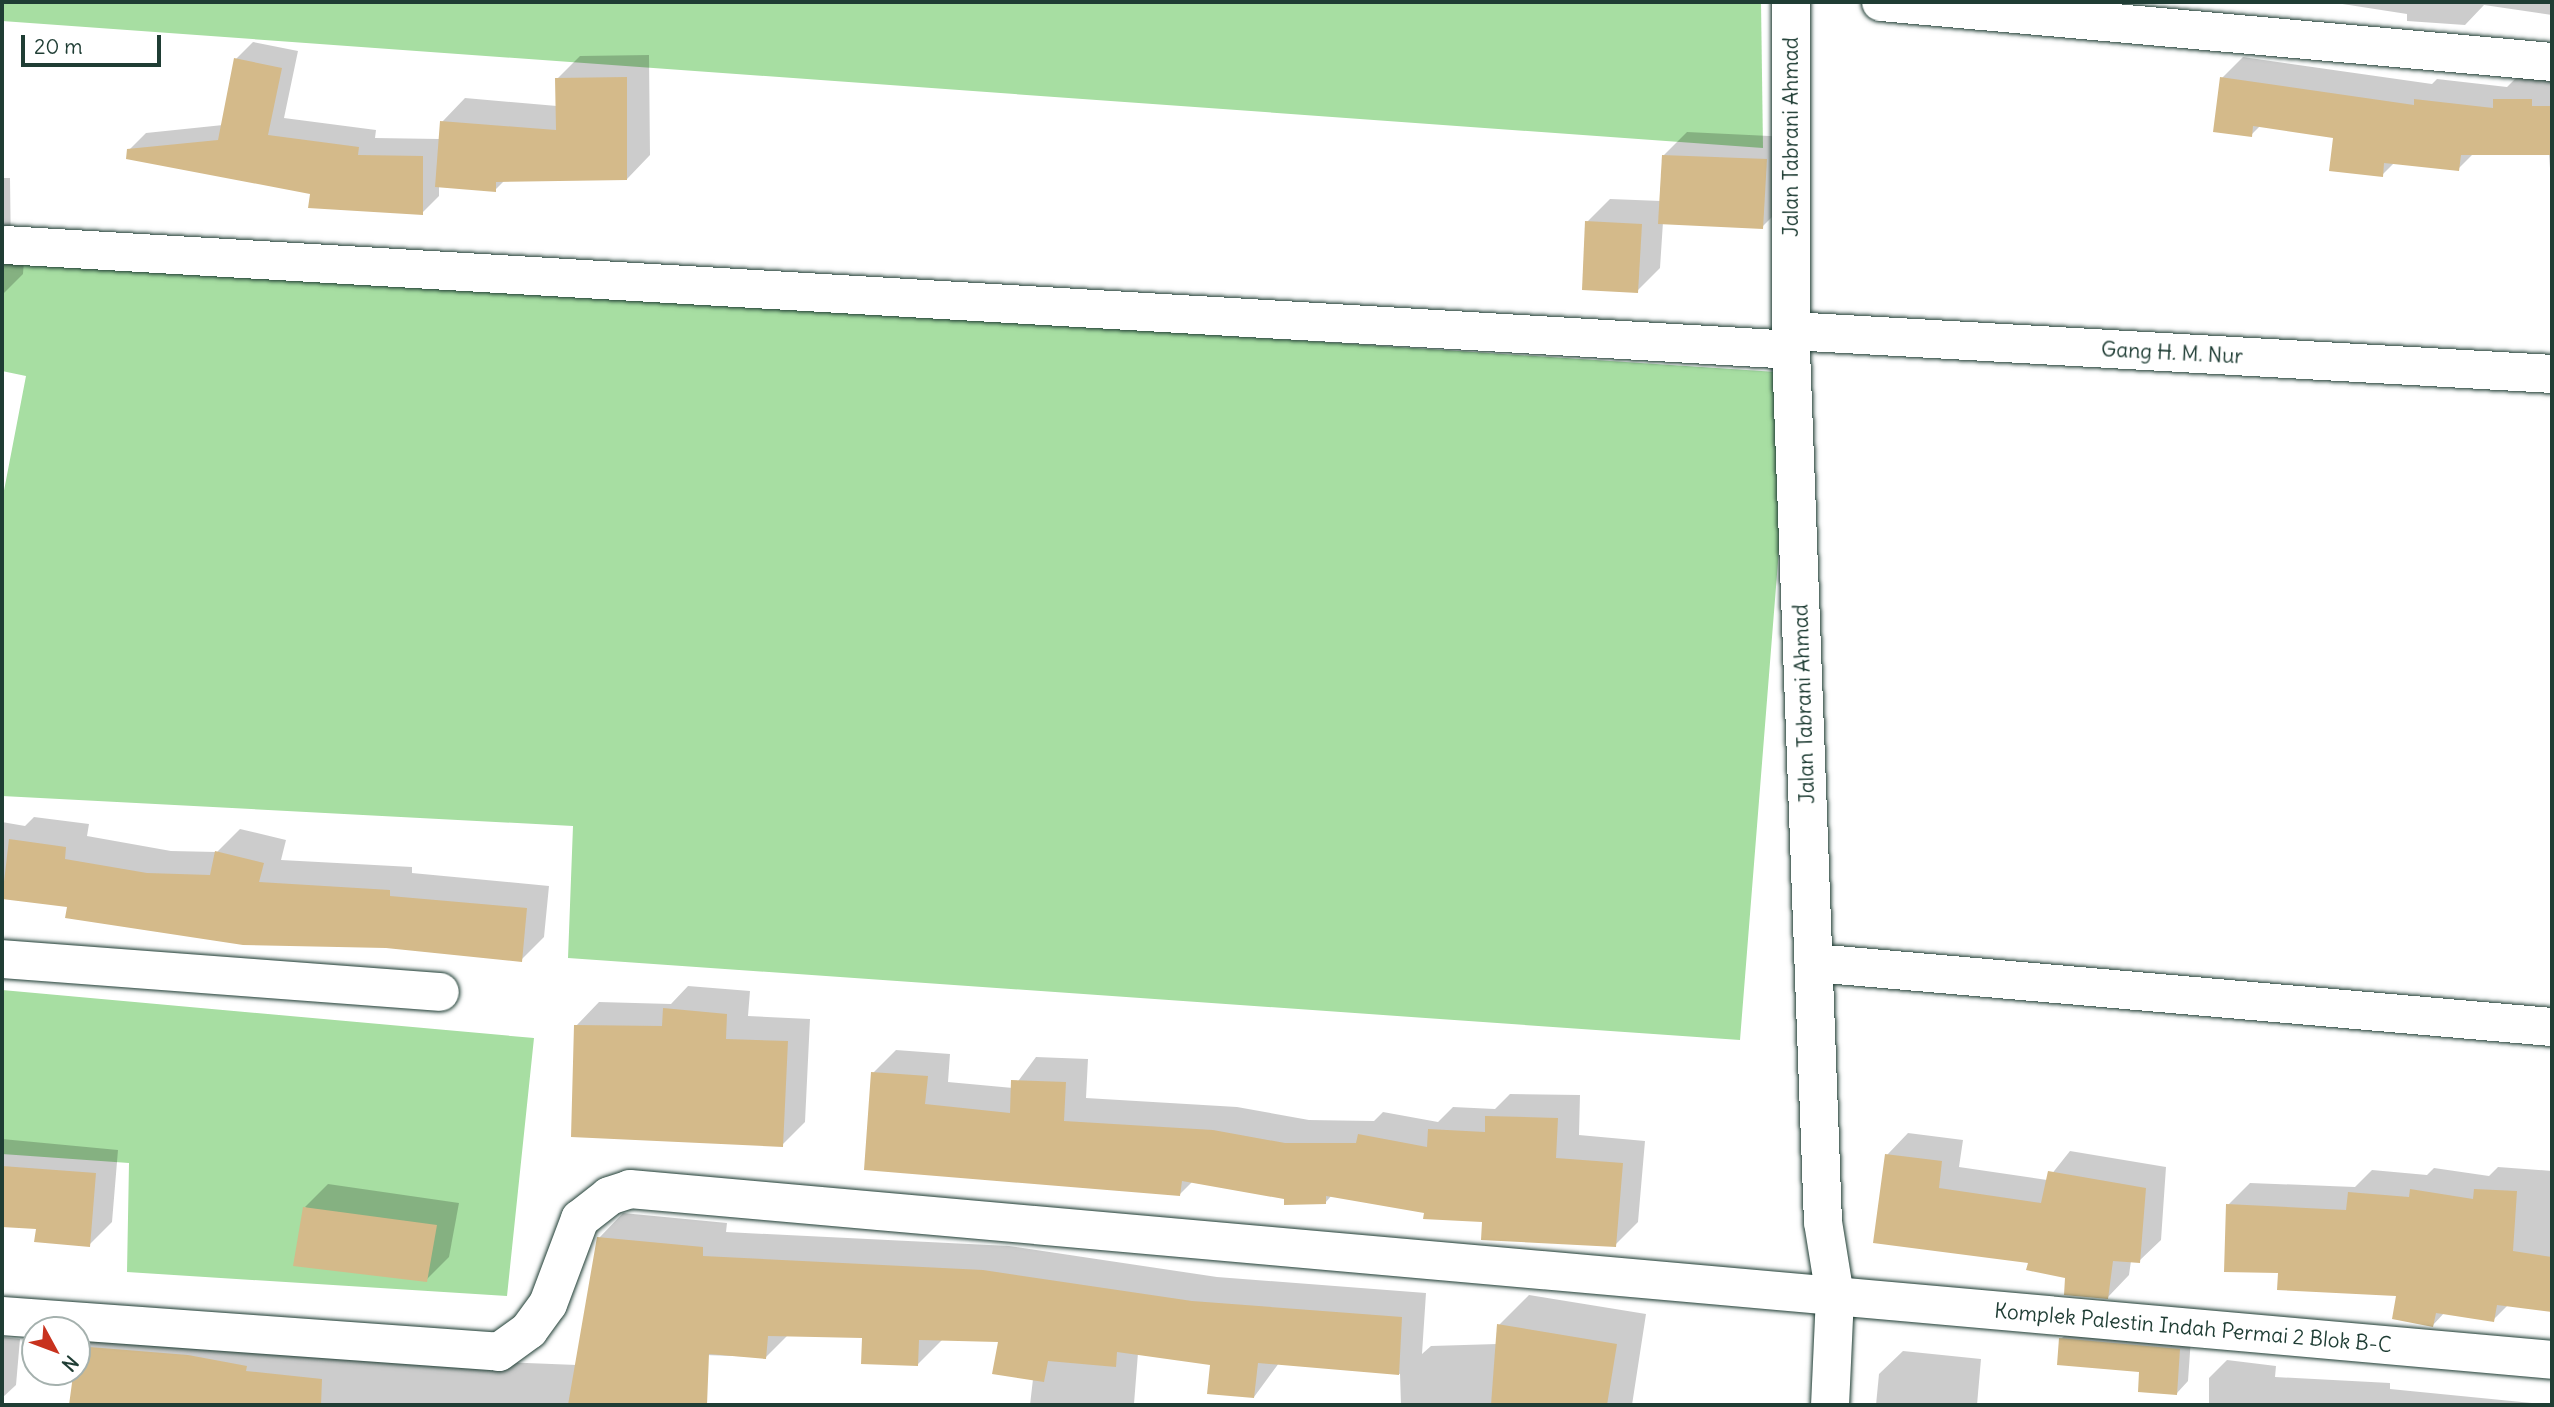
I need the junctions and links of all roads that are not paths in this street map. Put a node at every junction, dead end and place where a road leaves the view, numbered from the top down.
1 (1791, 2) edge
2 (1881, 2) edge
3 (2552, 62) edge
4 (5, 245) dead end
5 (1791, 341) junction
6 (2552, 374) edge
7 (2, 959) edge
8 (1814, 963) junction
9 (440, 992) dead end
10 (2552, 1027) edge
11 (1835, 1296) junction
12 (2, 1316) edge
13 (2552, 1360) edge
14 (1830, 1405) edge

1 - 5 street, Jalan Tabrani Ahmad
2 - 3 street
4 - 5 street, Gang H. M. Nur
5 - 6 street, Gang H. M. Nur
5 - 8 street, Jalan Tabrani Ahmad
7 - 9 street
8 - 10 street
8 - 11 street, Jalan Tabrani Ahmad
11 - 12 street, Komplek Palestin Indah Permai 2 Blok B-C
11 - 13 street, Komplek Palestin Indah Permai 2 Blok B-C
11 - 14 street, Jalan Tabrani Ahmad

